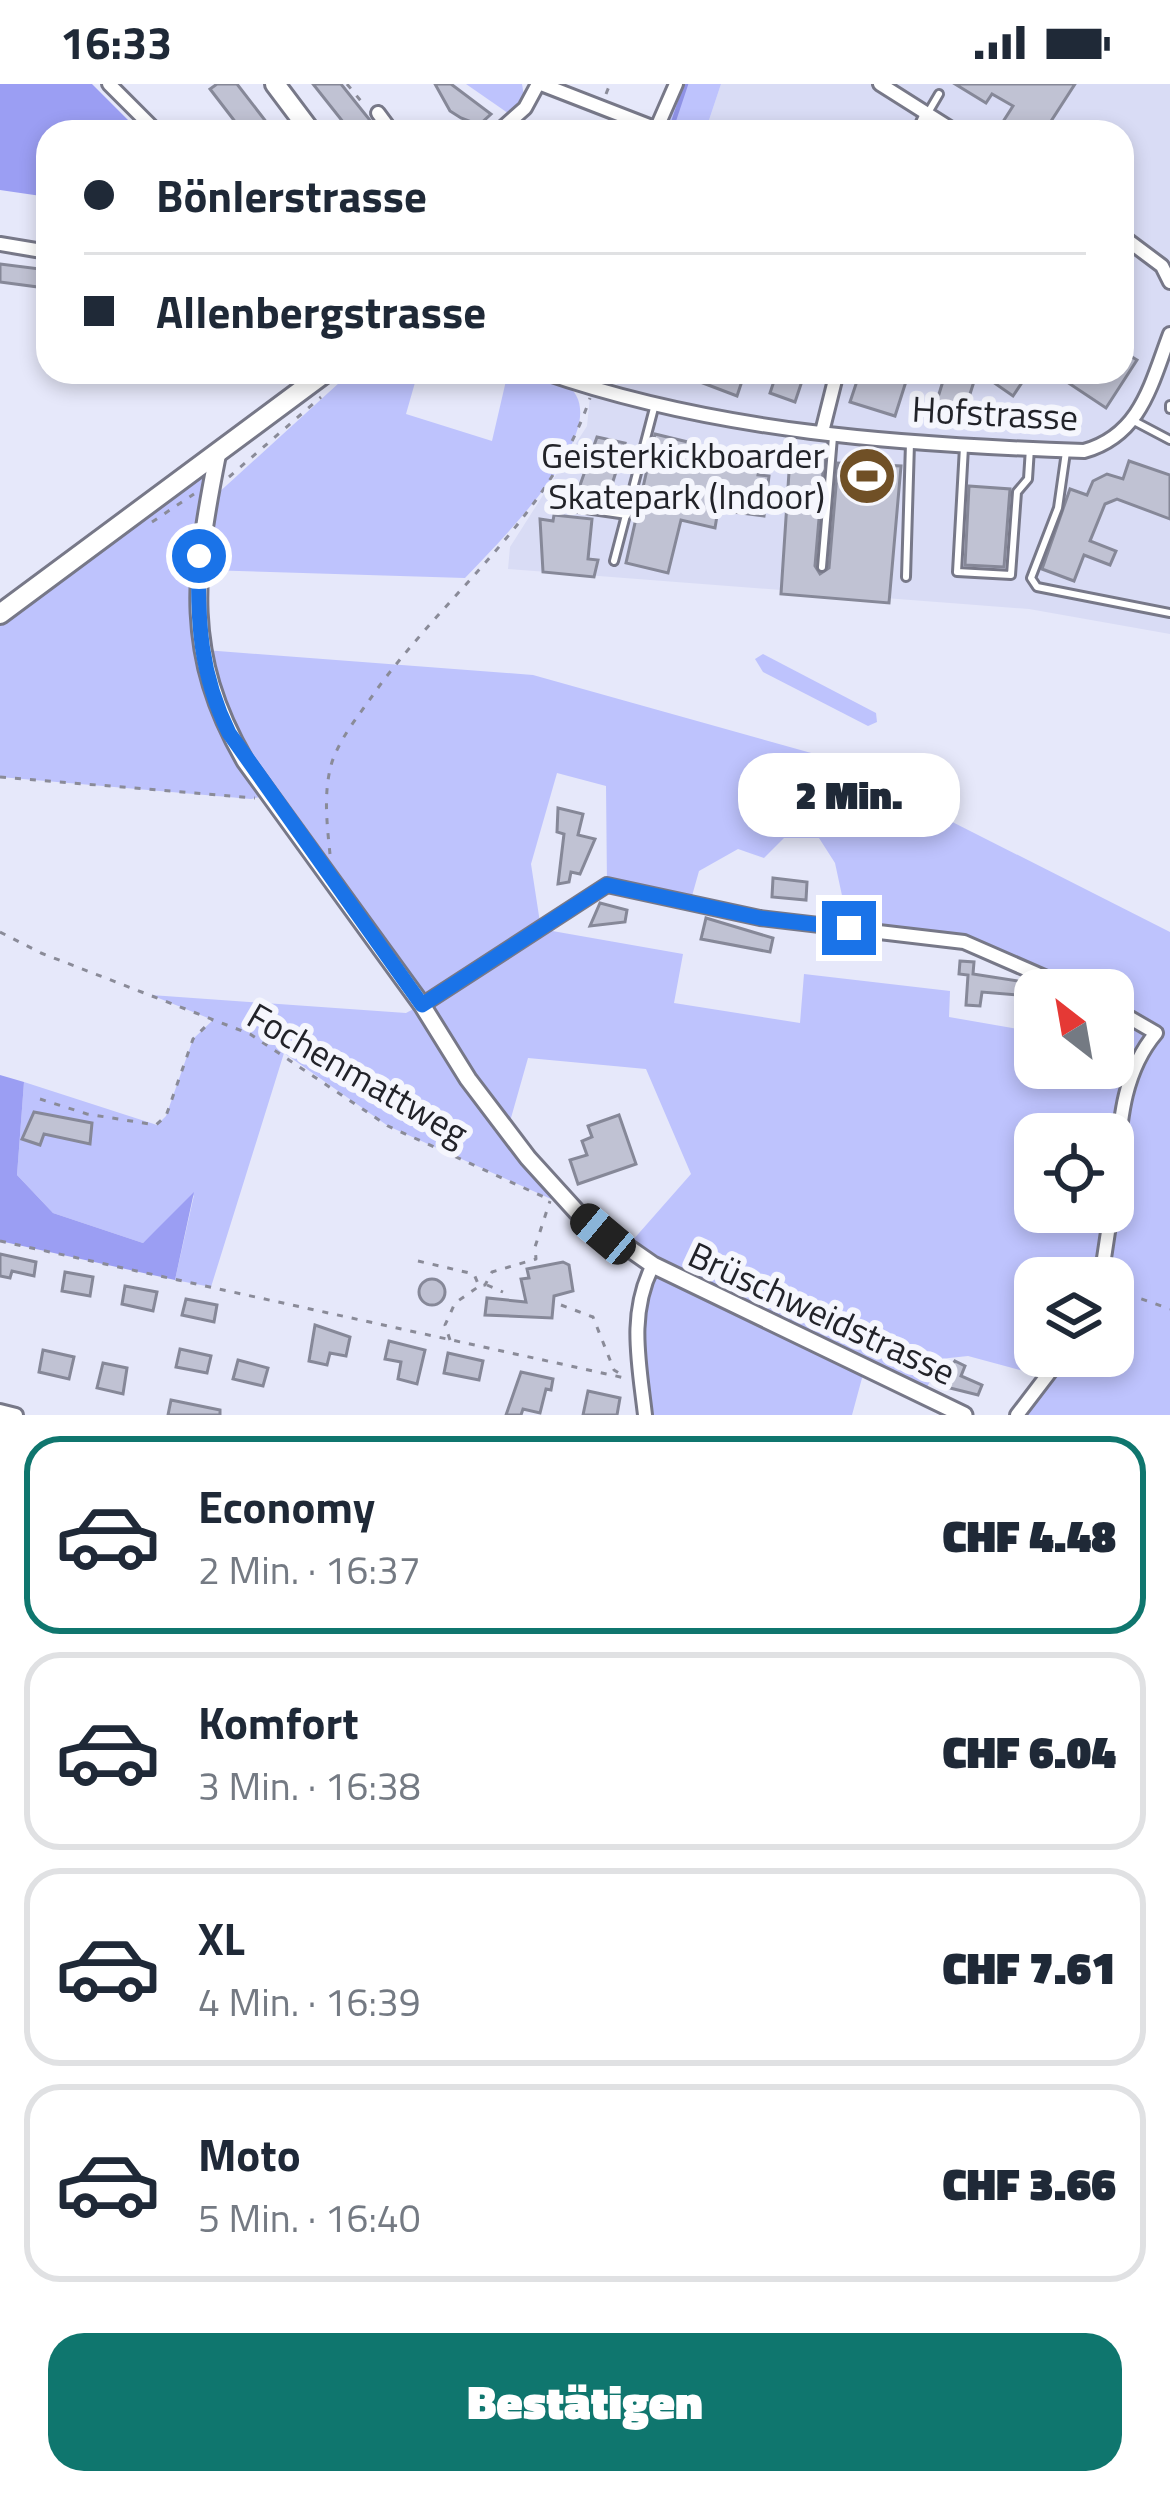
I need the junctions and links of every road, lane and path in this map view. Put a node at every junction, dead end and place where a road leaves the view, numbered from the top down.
1 (109, 84) edge
2 (275, 84) edge
3 (347, 84) edge
4 (540, 84) edge
5 (676, 84) edge
6 (880, 84) edge
7 (939, 94) dead end
8 (378, 113) joint
9 (927, 114) junction
10 (145, 120) edge
11 (301, 120) edge
12 (383, 120) edge
13 (512, 120) edge
14 (629, 120) edge
15 (661, 120) edge
16 (924, 120) edge
17 (937, 120) edge
18 (0, 244) edge
19 (1134, 245) edge
20 (36, 250) edge
21 (1170, 282) edge
22 (1170, 334) edge
23 (323, 384) edge
24 (324, 384) edge
25 (584, 384) edge
26 (835, 384) edge
27 (593, 391) junction
28 (654, 408) junction
29 (1134, 421) junction
30 (828, 433) junction
31 (910, 440) junction
32 (1170, 440) edge
33 (965, 443) junction
34 (1030, 448) junction
35 (1066, 451) junction
36 (217, 458) junction
37 (211, 491) junction
38 (566, 506) dead end
39 (627, 515) junction
40 (146, 527) dead end
41 (614, 561) dead end
42 (822, 567) dead end
43 (906, 577) dead end
44 (1170, 613) edge
45 (0, 614) edge
46 (0, 777) edge
47 (269, 795) junction
48 (332, 883) junction
49 (0, 932) edge
50 (1030, 969) edge
51 (422, 1005) junction
52 (213, 1019) junction
53 (1134, 1021) edge
54 (1134, 1064) edge
55 (40, 1099) dead end
56 (554, 1196) junction
57 (0, 1241) edge
58 (418, 1261) dead end
59 (653, 1265) junction
60 (482, 1286) junction
61 (503, 1292) dead end
62 (1134, 1296) edge
63 (561, 1305) dead end
64 (1170, 1309) edge
65 (450, 1340) junction
66 (1046, 1377) edge
67 (634, 1378) junction
68 (941, 1409) edge
69 (0, 1411) edge
70 (16, 1415) edge
71 (645, 1415) edge
72 (964, 1415) edge
73 (1017, 1415) edge

1 - 10 street
2 - 11 main road
3 - 8 path
4 - 13 street
4 - 14 street
5 - 15 street
6 - 9 street
7 - 9 lane
8 - 12 street
9 - 16 street
9 - 17 street
18 - 20 street
19 - 21 street
22 - 29 street
23 - 36 main road
24 - 37 path
25 - 27 street, Hofstrasse
26 - 30 street
27 - 28 street, Hofstrasse
27 - 48 path
28 - 30 street, Hofstrasse
28 - 39 lane
29 - 32 lane
29 - 35 street, Hofstrasse
30 - 31 street, Hofstrasse
30 - 42 lane
31 - 33 street, Hofstrasse
31 - 43 lane
33 - 34 street, Hofstrasse
33 - 34 lane
34 - 35 street, Hofstrasse
35 - 44 lane
36 - 37 street, Brüschweidstrasse
36 - 45 main road
37 - 40 path
37 - 47 street, Brüschweidstrasse
38 - 39 lane
39 - 41 lane
46 - 47 path
47 - 48 street, Brüschweidstrasse
48 - 51 street, Brüschweidstrasse
49 - 52 path, Fochenmattweg
50 - 51 street
51 - 56 street, Brüschweidstrasse
52 - 55 path
52 - 56 path, Fochenmattweg
53 - 54 street
56 - 59 street, Brüschweidstrasse
56 - 60 path
57 - 65 path
58 - 60 path
59 - 67 street
59 - 68 street, Brüschweidstrasse
60 - 61 path
60 - 65 path
62 - 64 path
63 - 67 path
65 - 67 path
66 - 73 street
67 - 71 street
68 - 72 street, Brüschweidstrasse
69 - 70 street

